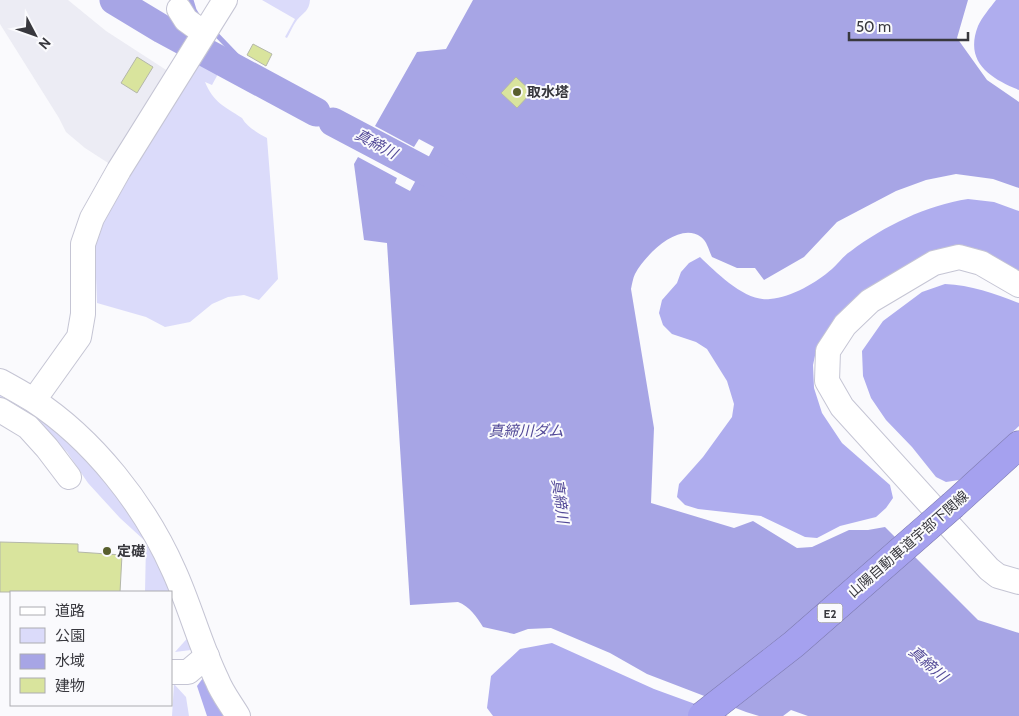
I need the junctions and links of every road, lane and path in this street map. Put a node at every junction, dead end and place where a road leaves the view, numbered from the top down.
1 (225, 0) edge
2 (179, 9) dead end
3 (198, 43) junction
4 (1019, 285) edge
5 (0, 381) edge
6 (34, 400) junction
7 (0, 410) edge
8 (1019, 445) edge
9 (69, 478) dead end
10 (1019, 582) edge
11 (207, 656) junction
12 (172, 672) edge
13 (238, 716) edge
14 (702, 716) edge

1 - 3 street
2 - 3 street
3 - 6 street
4 - 10 street
5 - 6 street
6 - 11 street
7 - 9 street
8 - 14 highway, 山陽自動車道宇部下関線 / E2, bridge
11 - 12 street
11 - 13 street

